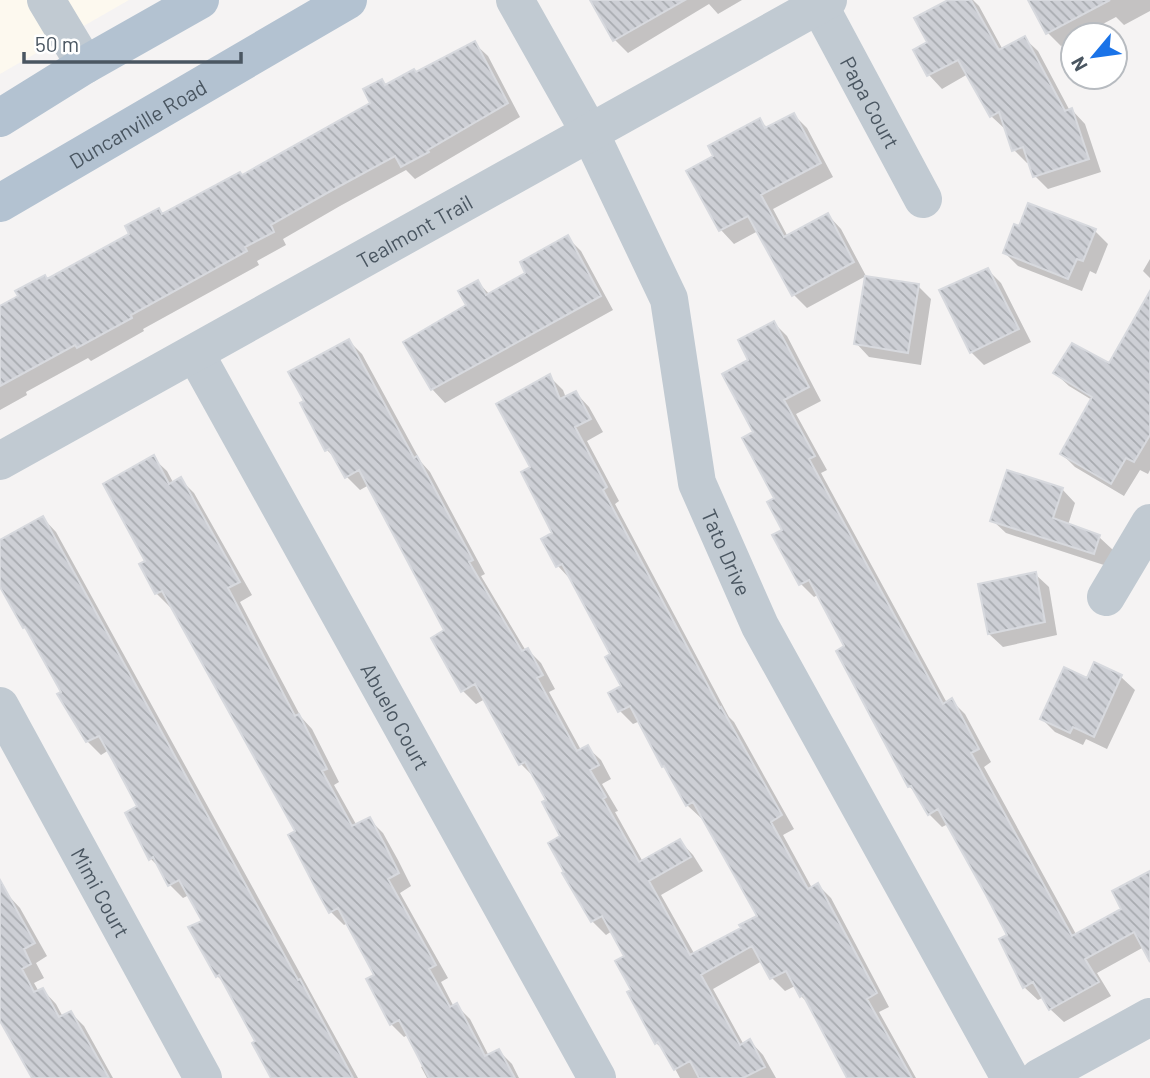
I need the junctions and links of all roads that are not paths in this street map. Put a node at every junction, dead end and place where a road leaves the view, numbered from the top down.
1 (46, 0) edge
2 (200, 0) edge
3 (348, 0) edge
4 (515, 0) edge
5 (823, 3) edge
6 (85, 65) junction
7 (0, 117) edge
8 (590, 133) junction
9 (923, 199) dead end
10 (0, 203) edge
11 (195, 353) junction
12 (0, 461) edge
13 (1150, 523) edge
14 (1106, 597) dead end
15 (0, 706) edge
16 (1150, 1017) edge
17 (203, 1078) edge
18 (597, 1078) edge
19 (1010, 1078) edge
20 (1039, 1078) edge

1 - 6 street
2 - 6 main road
3 - 10 main road, Duncanville Road
4 - 8 street, Tato Drive
5 - 8 street, Tealmont Trail
5 - 9 street, Papa Court
6 - 7 main road
8 - 11 street, Tealmont Trail
8 - 19 street, Tato Drive
11 - 12 street, Tealmont Trail
11 - 18 street, Abuelo Court
13 - 14 street
15 - 17 street, Mimi Court
16 - 20 street

